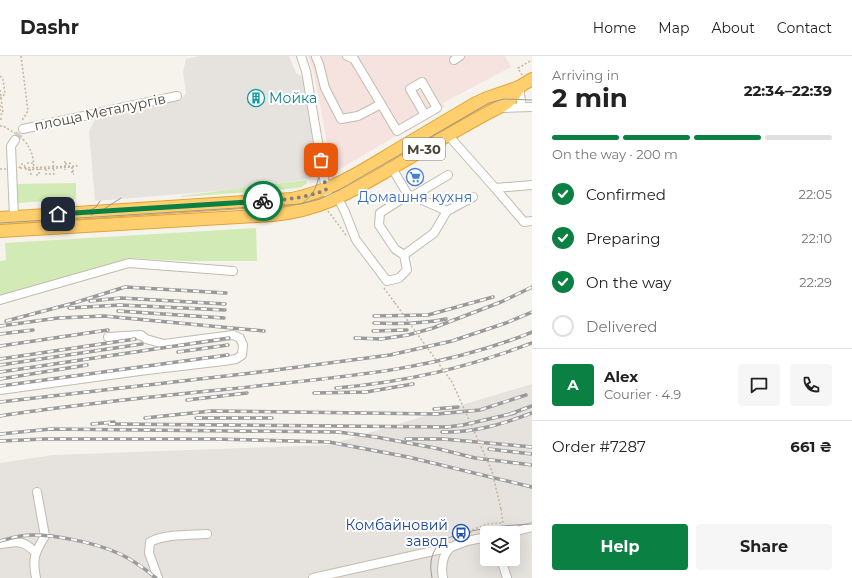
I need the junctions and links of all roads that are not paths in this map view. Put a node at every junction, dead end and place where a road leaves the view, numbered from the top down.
1 (316, 57) edge
2 (353, 57) edge
3 (302, 60) edge
4 (524, 80) edge
5 (177, 96) dead end
6 (381, 104) junction
7 (522, 107) junction
8 (532, 107) edge
9 (497, 108) junction
10 (425, 115) dead end
11 (21, 127) tunnel mouth
12 (448, 135) junction
13 (15, 140) tunnel mouth
14 (392, 168) junction
15 (448, 175) dead end
16 (532, 185) edge
17 (495, 188) junction
18 (326, 190) junction
19 (411, 196) junction
20 (473, 197) dead end
21 (334, 200) junction
22 (447, 211) junction
23 (14, 217) junction
24 (0, 218) edge
25 (532, 221) edge
26 (0, 231) edge
27 (404, 255) junction
28 (233, 271) dead end
29 (0, 300) edge
30 (108, 336) dead end
31 (0, 390) edge
32 (37, 492) dead end
33 (532, 527) edge
34 (520, 530) edge
35 (207, 534) dead end
36 (480, 538) edge
37 (0, 544) edge
38 (451, 547) junction
39 (35, 552) junction
40 (503, 566) edge
41 (443, 577) edge
42 (36, 578) edge
43 (158, 578) edge
44 (313, 578) edge
45 (507, 578) edge

1 - 3 street
1 - 6 street
2 - 6 street
3 - 18 street
4 - 7 street
4 - 9 highway, М-30
4 - 18 highway, М-30
5 - 11 street, площа Металургів
6 - 10 street
7 - 8 street
7 - 9 street
9 - 12 highway, М-30
12 - 14 highway, М-30
12 - 17 street
13 - 23 street
14 - 19 street
14 - 21 highway, М-30
15 - 19 street
16 - 17 street
17 - 25 street
18 - 21 street
18 - 23 highway, М-30
19 - 22 street
19 - 27 street
20 - 22 street
21 - 26 highway, М-30
21 - 27 street
22 - 27 street
23 - 24 highway, М-30
28 - 29 street
30 - 31 street
32 - 39 street
33 - 34 street
35 - 43 street
36 - 38 street
37 - 39 street
38 - 41 street
38 - 44 street
39 - 42 street
40 - 45 street

